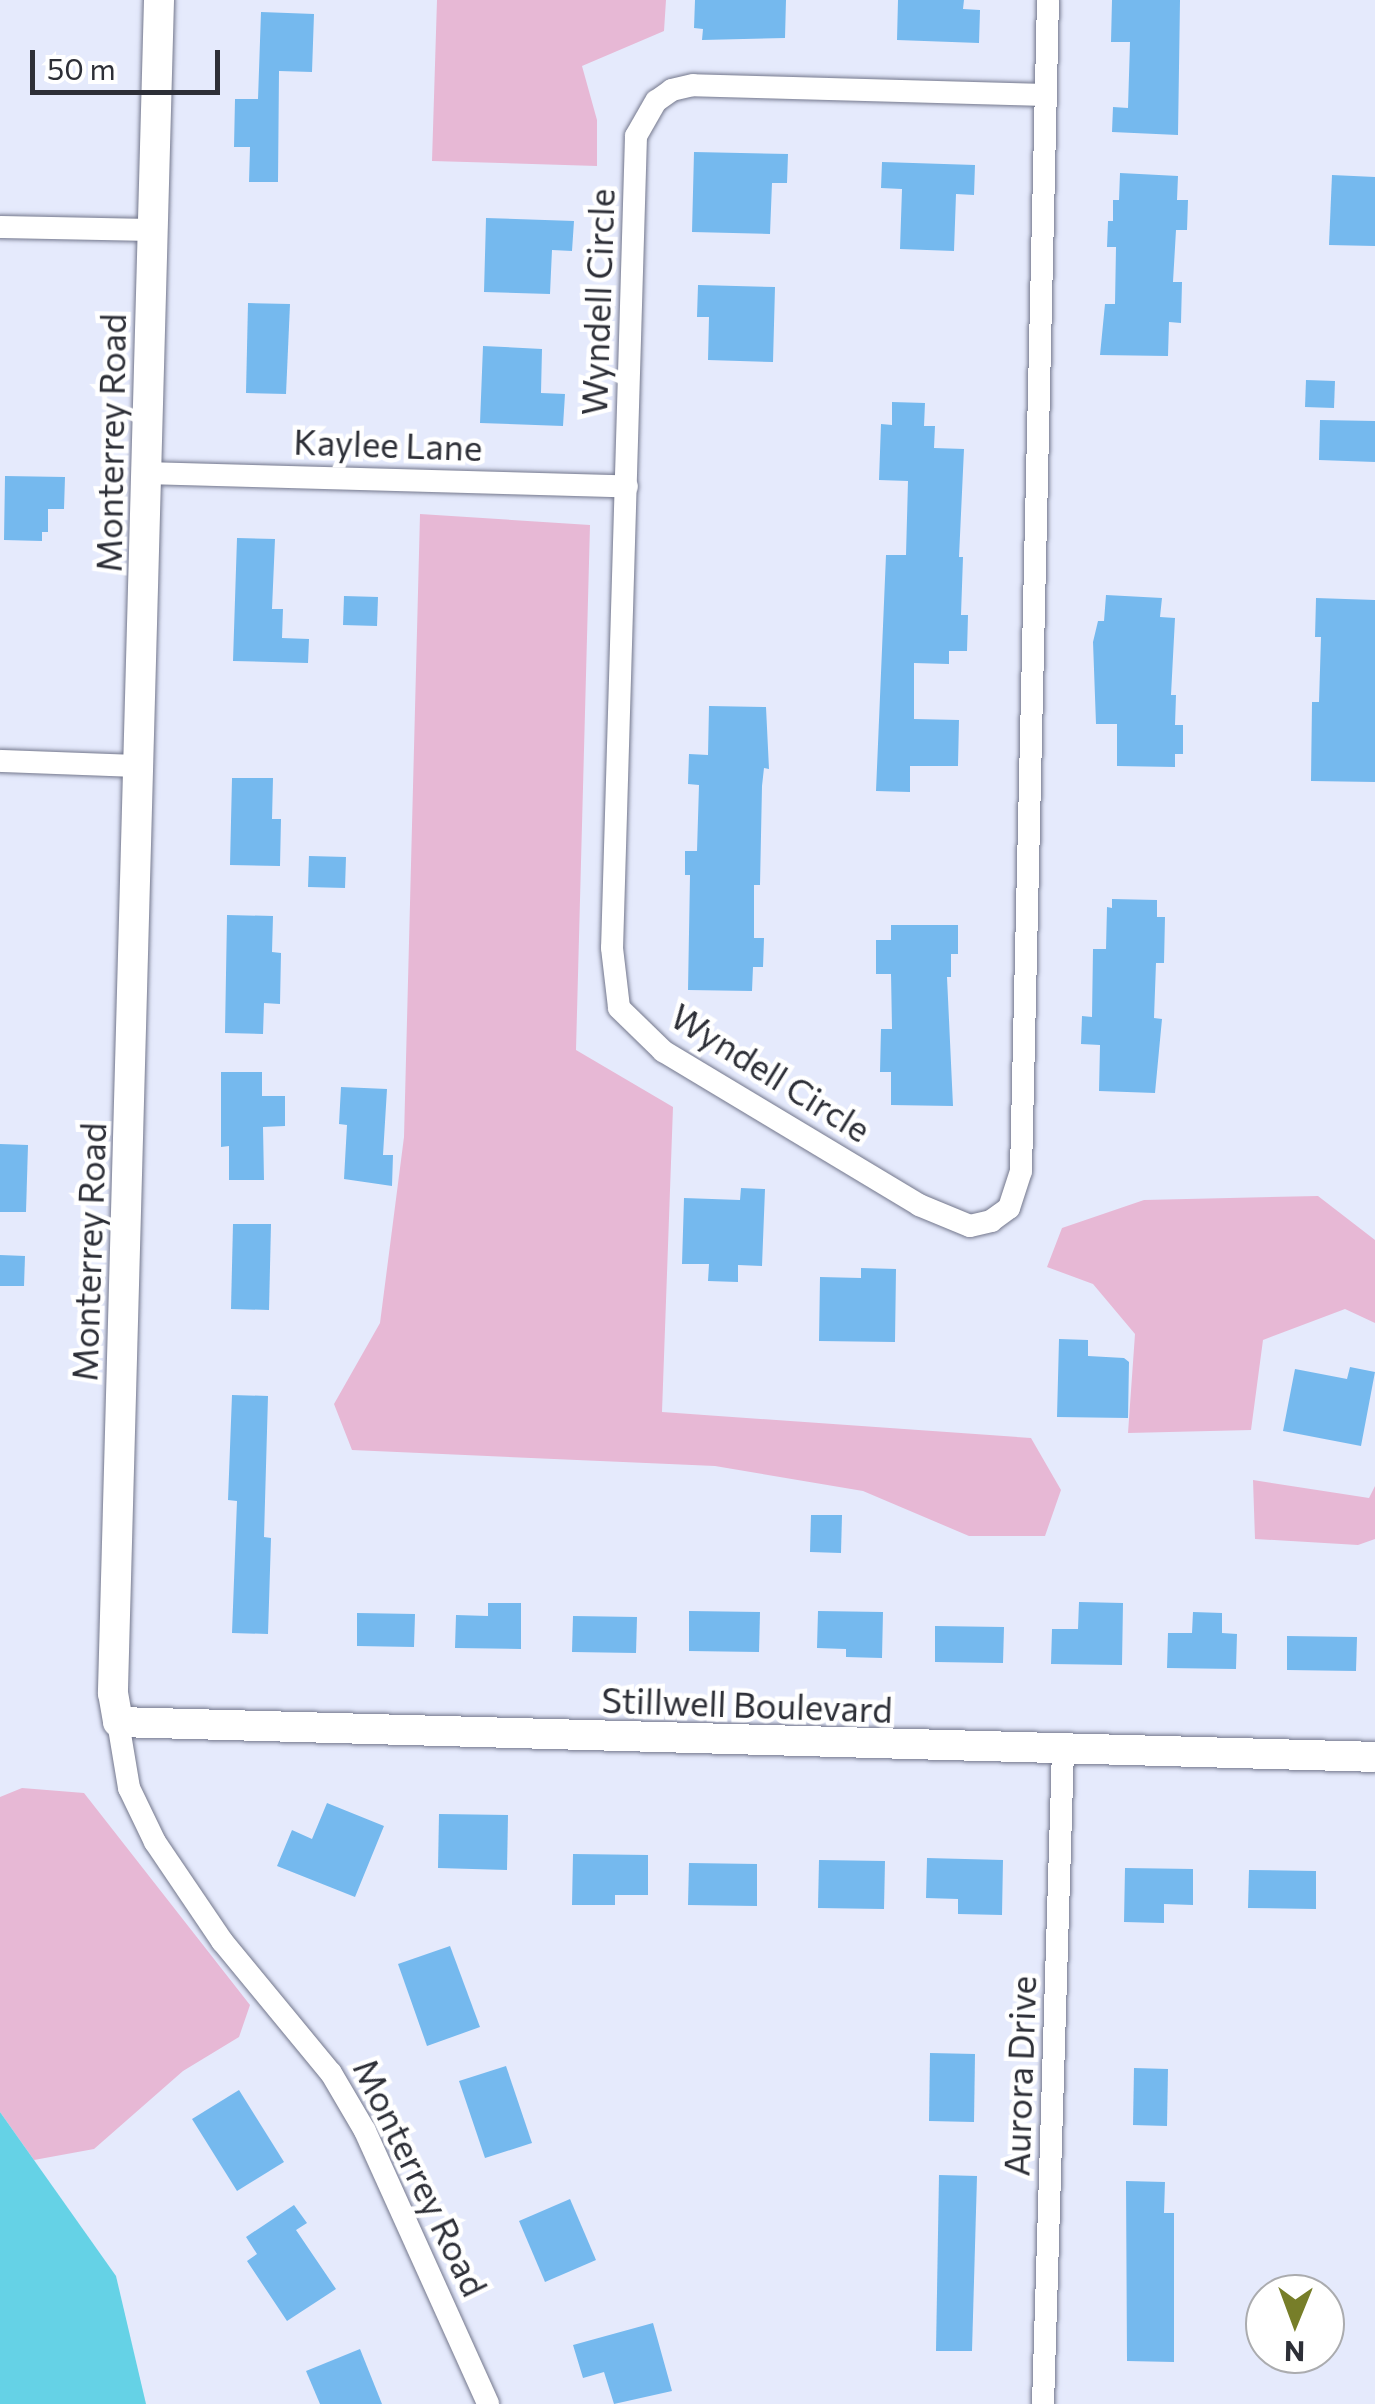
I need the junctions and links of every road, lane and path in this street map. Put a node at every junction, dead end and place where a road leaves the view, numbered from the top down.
1 (160, 0) edge
2 (1048, 0) edge
3 (1046, 95) junction
4 (0, 227) edge
5 (154, 230) junction
6 (148, 473) junction
7 (627, 486) junction
8 (0, 761) edge
9 (139, 766) junction
10 (118, 1722) junction
11 (1064, 1750) junction
12 (1375, 1757) edge
13 (488, 2404) edge
14 (1043, 2404) edge

1 - 5 street, Monterrey Road
2 - 3 street, Wyndell Circle
3 - 7 street, Wyndell Circle
3 - 7 street, Wyndell Circle
4 - 5 street
5 - 6 street, Monterrey Road
6 - 7 street, Kaylee Lane
6 - 9 street, Monterrey Road
8 - 9 street
9 - 10 street, Monterrey Road
10 - 11 street, Stillwell Boulevard
10 - 13 street, Monterrey Road
11 - 12 street, Stillwell Boulevard
11 - 14 street, Aurora Drive

